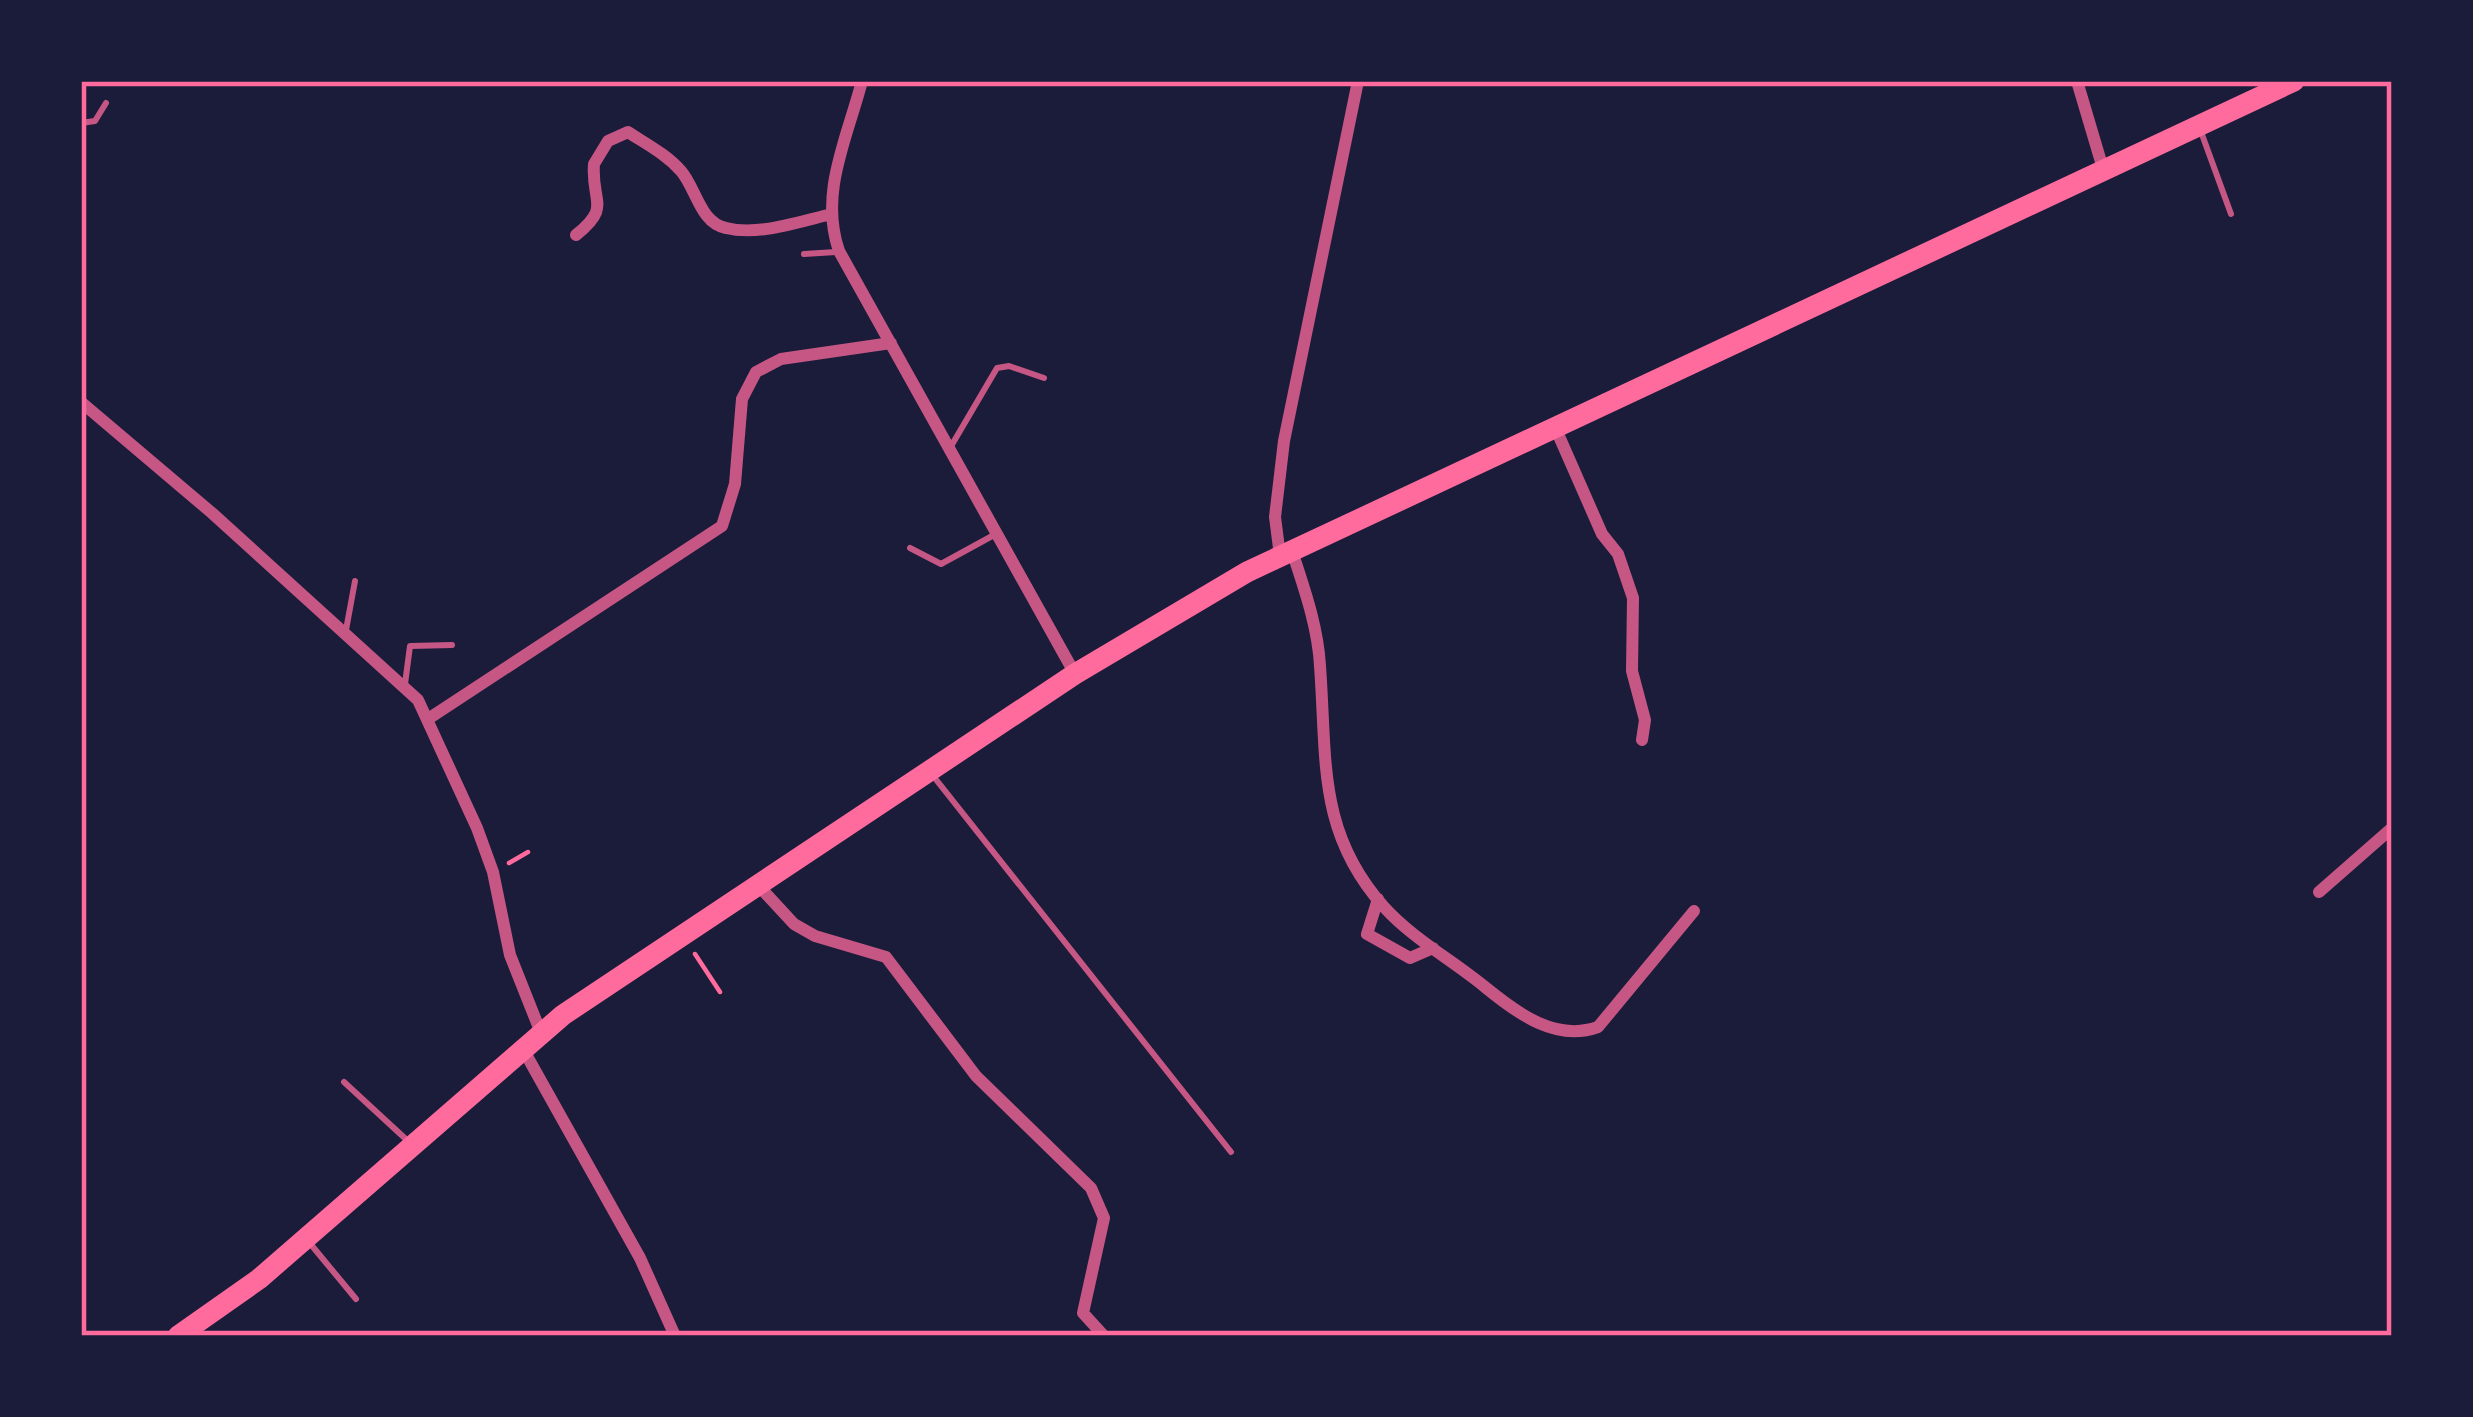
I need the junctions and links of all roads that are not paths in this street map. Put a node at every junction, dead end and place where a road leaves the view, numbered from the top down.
1 (862, 81) edge
2 (1358, 81) edge
3 (2077, 81) edge
4 (2294, 81) edge
5 (106, 103) dead end
6 (81, 123) edge
7 (2199, 126) junction
8 (2104, 172) junction
9 (2231, 214) dead end
10 (828, 215) junction
11 (576, 235) dead end
12 (839, 251) junction
13 (804, 254) dead end
14 (891, 343) junction
15 (1044, 378) dead end
16 (81, 402) edge
17 (1555, 427) junction
18 (950, 448) junction
19 (997, 533) junction
20 (910, 548) dead end
21 (1286, 553) junction
22 (356, 581) dead end
23 (346, 633) junction
24 (452, 645) dead end
25 (1075, 674) junction
26 (405, 688) junction
27 (428, 719) junction
28 (1642, 740) dead end
29 (928, 770) junction
30 (2392, 828) edge
31 (756, 883) junction
32 (2319, 892) dead end
33 (1378, 899) junction
34 (1694, 911) dead end
35 (1433, 948) junction
36 (541, 1033) junction
37 (523, 1049) junction
38 (344, 1082) dead end
39 (411, 1145) junction
40 (1231, 1152) dead end
41 (305, 1238) junction
42 (356, 1298) dead end
43 (191, 1332) edge
44 (675, 1336) edge
45 (1104, 1336) edge

1 - 10 street
2 - 21 street
3 - 8 street
4 - 7 highway
5 - 6 lane
7 - 8 highway
7 - 9 lane
8 - 17 highway
10 - 11 street
10 - 12 street
12 - 13 lane
12 - 14 street
14 - 18 street
14 - 27 street
15 - 18 lane
16 - 23 street
17 - 21 highway
17 - 28 street
18 - 19 street
19 - 20 lane
19 - 25 street
21 - 25 highway
21 - 33 street
22 - 23 lane
23 - 26 street
24 - 26 lane
25 - 29 highway
26 - 27 street
27 - 36 street
29 - 31 highway
29 - 40 lane
30 - 32 street
31 - 36 highway
31 - 45 street
33 - 35 street
33 - 35 street
34 - 35 street
36 - 37 highway
37 - 39 highway
37 - 44 street
38 - 39 lane
39 - 41 highway
41 - 42 lane
41 - 43 highway

